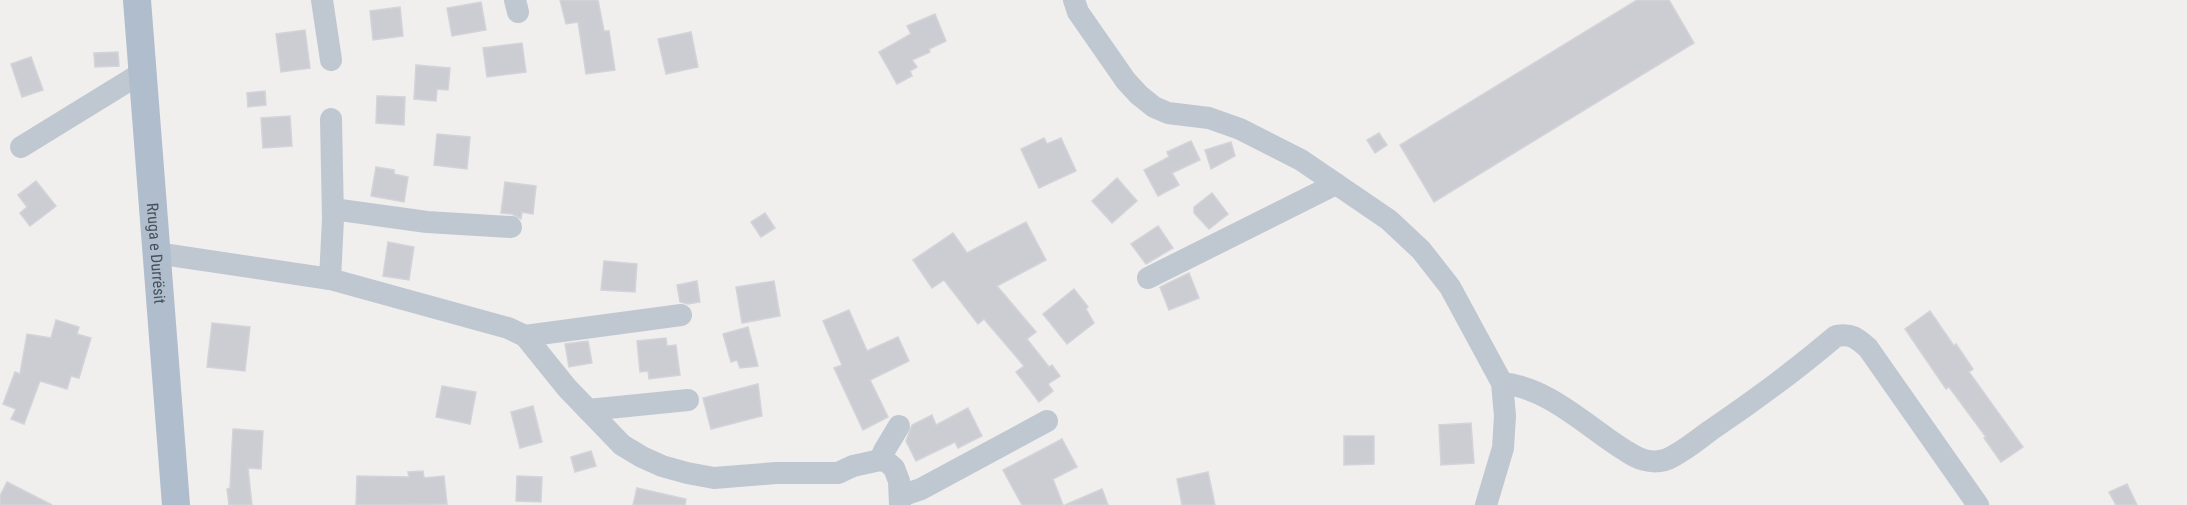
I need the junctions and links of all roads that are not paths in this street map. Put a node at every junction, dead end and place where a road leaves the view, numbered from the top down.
1 (137, 0) edge
2 (322, 0) edge
3 (1074, 0) edge
4 (331, 60) dead end
5 (143, 72) junction
6 (331, 120) dead end
7 (21, 147) dead end
8 (1336, 184) junction
9 (333, 209) junction
10 (510, 227) dead end
11 (156, 253) junction
12 (1148, 278) dead end
13 (330, 279) junction
14 (681, 315) dead end
15 (525, 336) junction
16 (1503, 383) junction
17 (688, 400) dead end
18 (588, 410) junction
19 (1047, 422) dead end
20 (899, 426) dead end
21 (880, 460) junction
22 (901, 501) edge
23 (176, 505) edge
24 (1486, 505) edge
25 (1978, 505) edge

1 - 5 main road, Rruga e Durrësit
2 - 4 street
3 - 8 street
5 - 7 street
5 - 11 main road, Rruga e Durrësit
6 - 9 street
8 - 12 street
8 - 16 street
9 - 10 street
9 - 13 street
11 - 13 street
11 - 23 main road, Rruga e Durrësit
13 - 15 street
14 - 15 street
15 - 18 street
16 - 24 street
16 - 25 street
17 - 18 street
18 - 21 street
19 - 22 street
20 - 21 street
21 - 22 street

